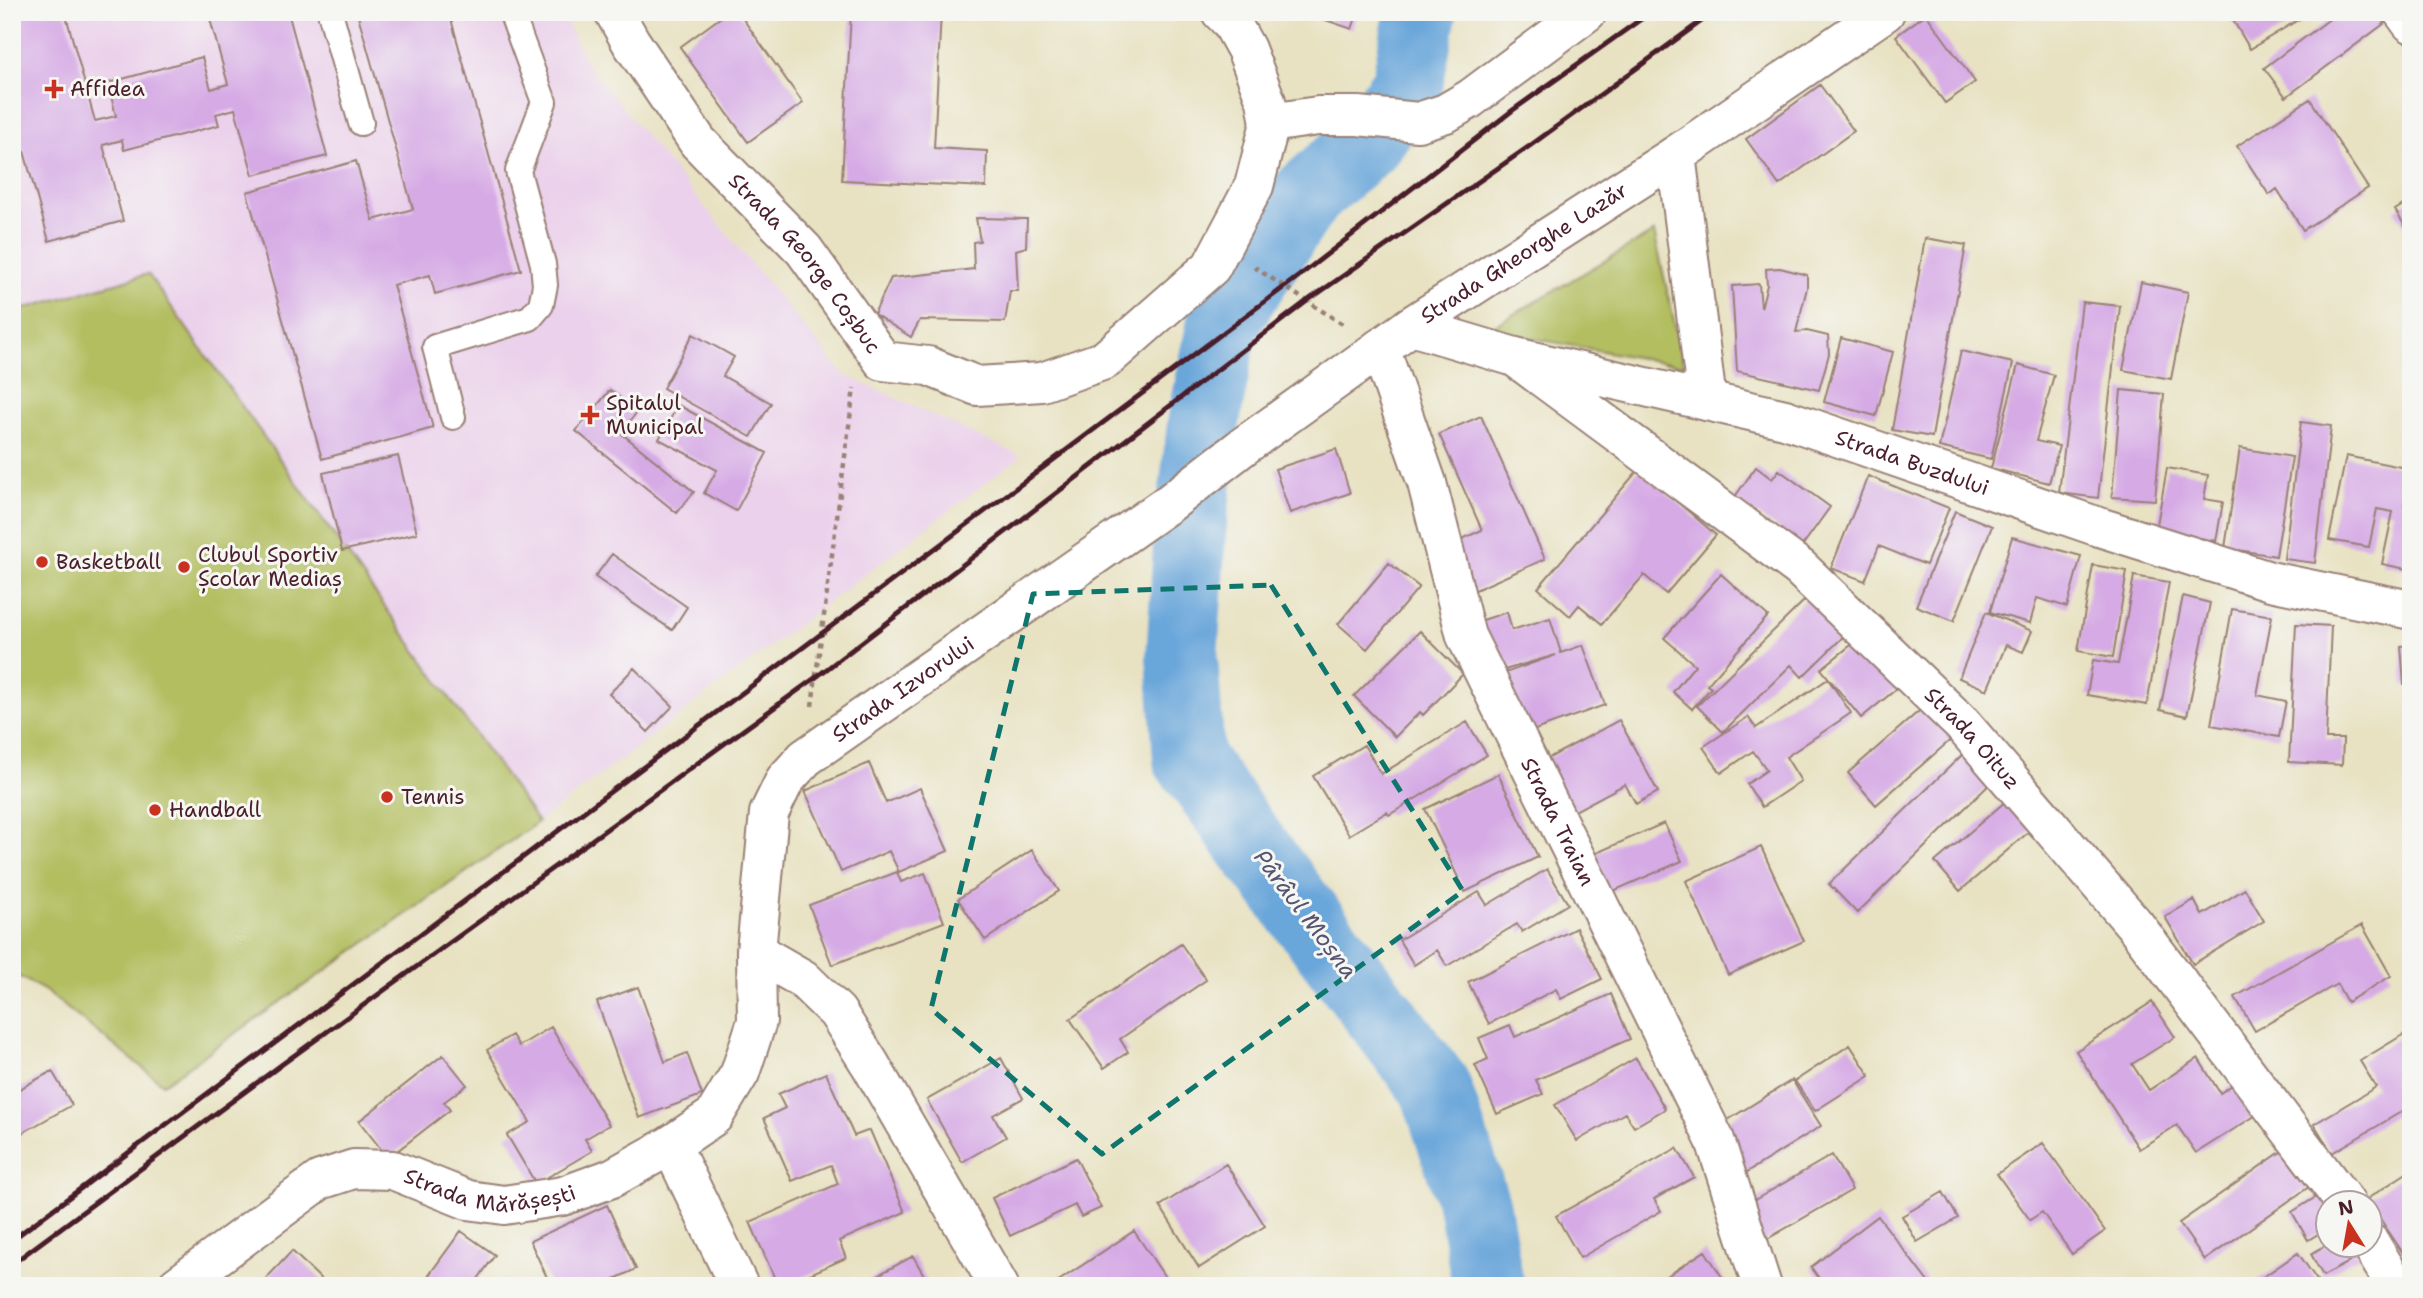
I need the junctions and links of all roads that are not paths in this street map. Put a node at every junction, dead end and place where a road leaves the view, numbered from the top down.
1 (330, 12) edge
2 (511, 12) edge
3 (614, 12) edge
4 (1221, 12) edge
5 (1587, 12) edge
6 (1885, 12) edge
7 (2403, 12) edge
8 (2411, 23) edge
9 (361, 123) dead end
10 (1270, 123) junction
11 (1676, 155) junction
12 (1410, 326) junction
13 (1380, 348) junction
14 (1515, 357) junction
15 (1707, 401) junction
16 (453, 417) dead end
17 (1171, 502) joint
18 (2411, 610) edge
19 (756, 952) junction
20 (671, 1145) junction
21 (2336, 1190) edge
22 (2381, 1260) edge
23 (177, 1286) edge
24 (739, 1286) edge
25 (999, 1286) edge
26 (1762, 1286) edge
27 (2396, 1286) edge

1 - 9 lane
2 - 16 lane
3 - 10 street, Strada George Coșbuc
4 - 10 street
5 - 10 street
6 - 11 street, Strada Gheorghe Lazăr
7 - 8 street
11 - 12 street, Strada Gheorghe Lazăr
11 - 15 street
12 - 13 street, Strada Gheorghe Lazăr
12 - 14 street, Strada Buzdului
13 - 17 street, Strada Gheorghe Lazăr
13 - 26 street, Strada Traian
14 - 15 street, Strada Buzdului
14 - 21 street, Strada Oituz
15 - 18 street, Strada Buzdului
17 - 19 street, Strada Izvorului
19 - 20 street, Strada Izvorului
19 - 25 street
20 - 23 street, Strada Mărășești
20 - 24 street
22 - 27 street

